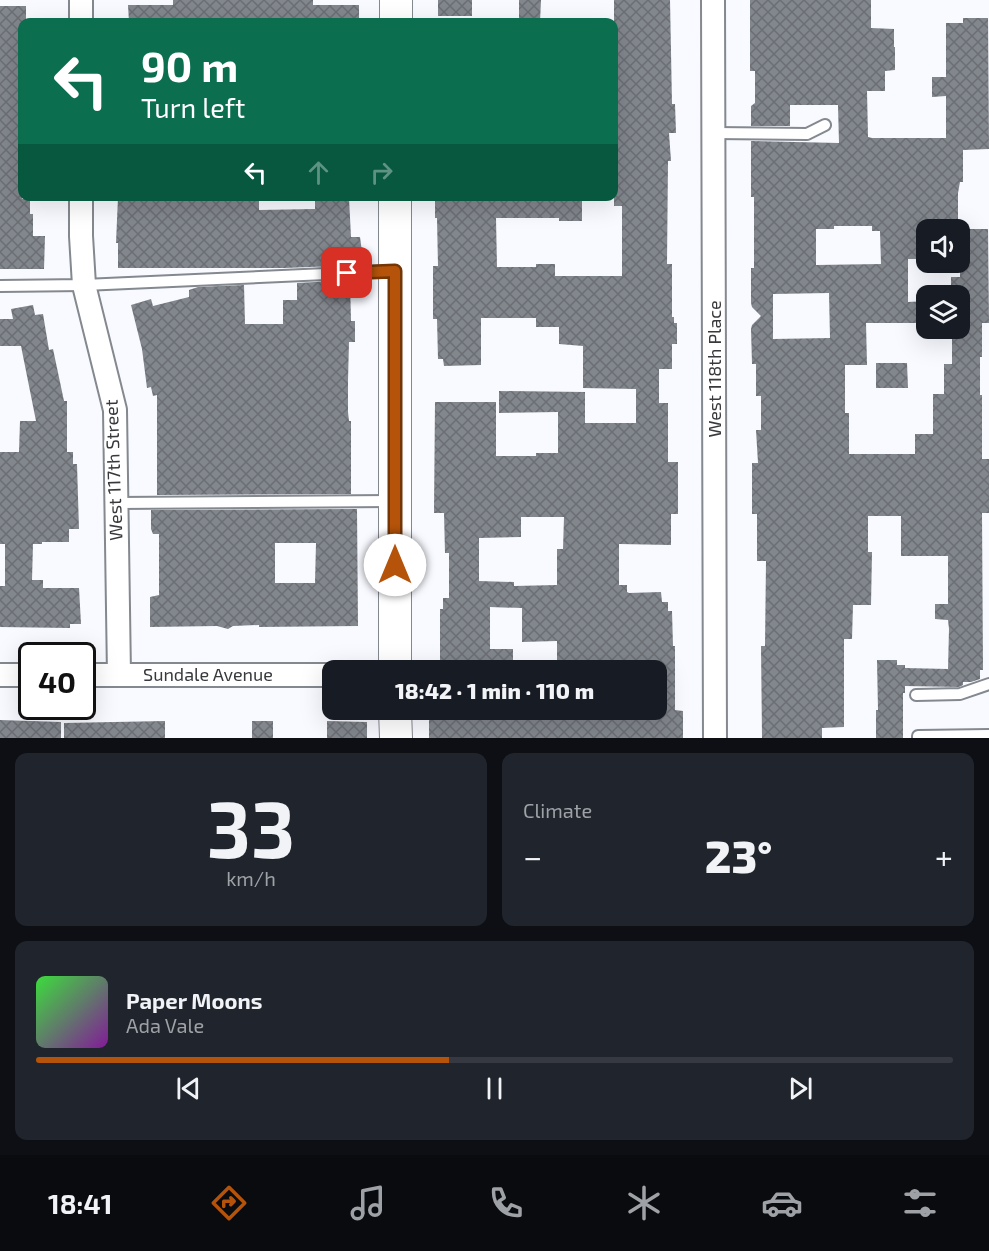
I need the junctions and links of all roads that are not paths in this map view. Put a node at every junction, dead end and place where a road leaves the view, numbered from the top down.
1 (81, 0) edge
2 (396, 0) edge
3 (713, 0) edge
4 (81, 18) edge
5 (396, 18) edge
6 (825, 125) dead end
7 (714, 133) junction
8 (81, 201) edge
9 (395, 201) edge
10 (395, 271) junction
11 (84, 285) junction
12 (0, 286) edge
13 (395, 501) junction
14 (117, 502) junction
15 (395, 660) edge
16 (0, 675) edge
17 (18, 675) edge
18 (96, 675) edge
19 (119, 675) junction
20 (322, 675) edge
21 (989, 684) edge
22 (916, 695) dead end
23 (395, 720) edge
24 (989, 735) edge
25 (396, 738) edge
26 (715, 738) edge
27 (918, 738) edge

1 - 4 street
2 - 5 street
3 - 7 street, West 118th Place
6 - 7 lane
7 - 26 street, West 118th Place
8 - 11 street, West 117th Street
9 - 10 street
10 - 11 lane
10 - 13 street
11 - 12 lane
11 - 14 street, West 117th Street
13 - 14 lane
13 - 15 street
14 - 19 street, West 117th Street
16 - 17 street
18 - 19 street, Sundale Avenue
19 - 20 street, Sundale Avenue
21 - 22 lane
23 - 25 street
24 - 27 lane

